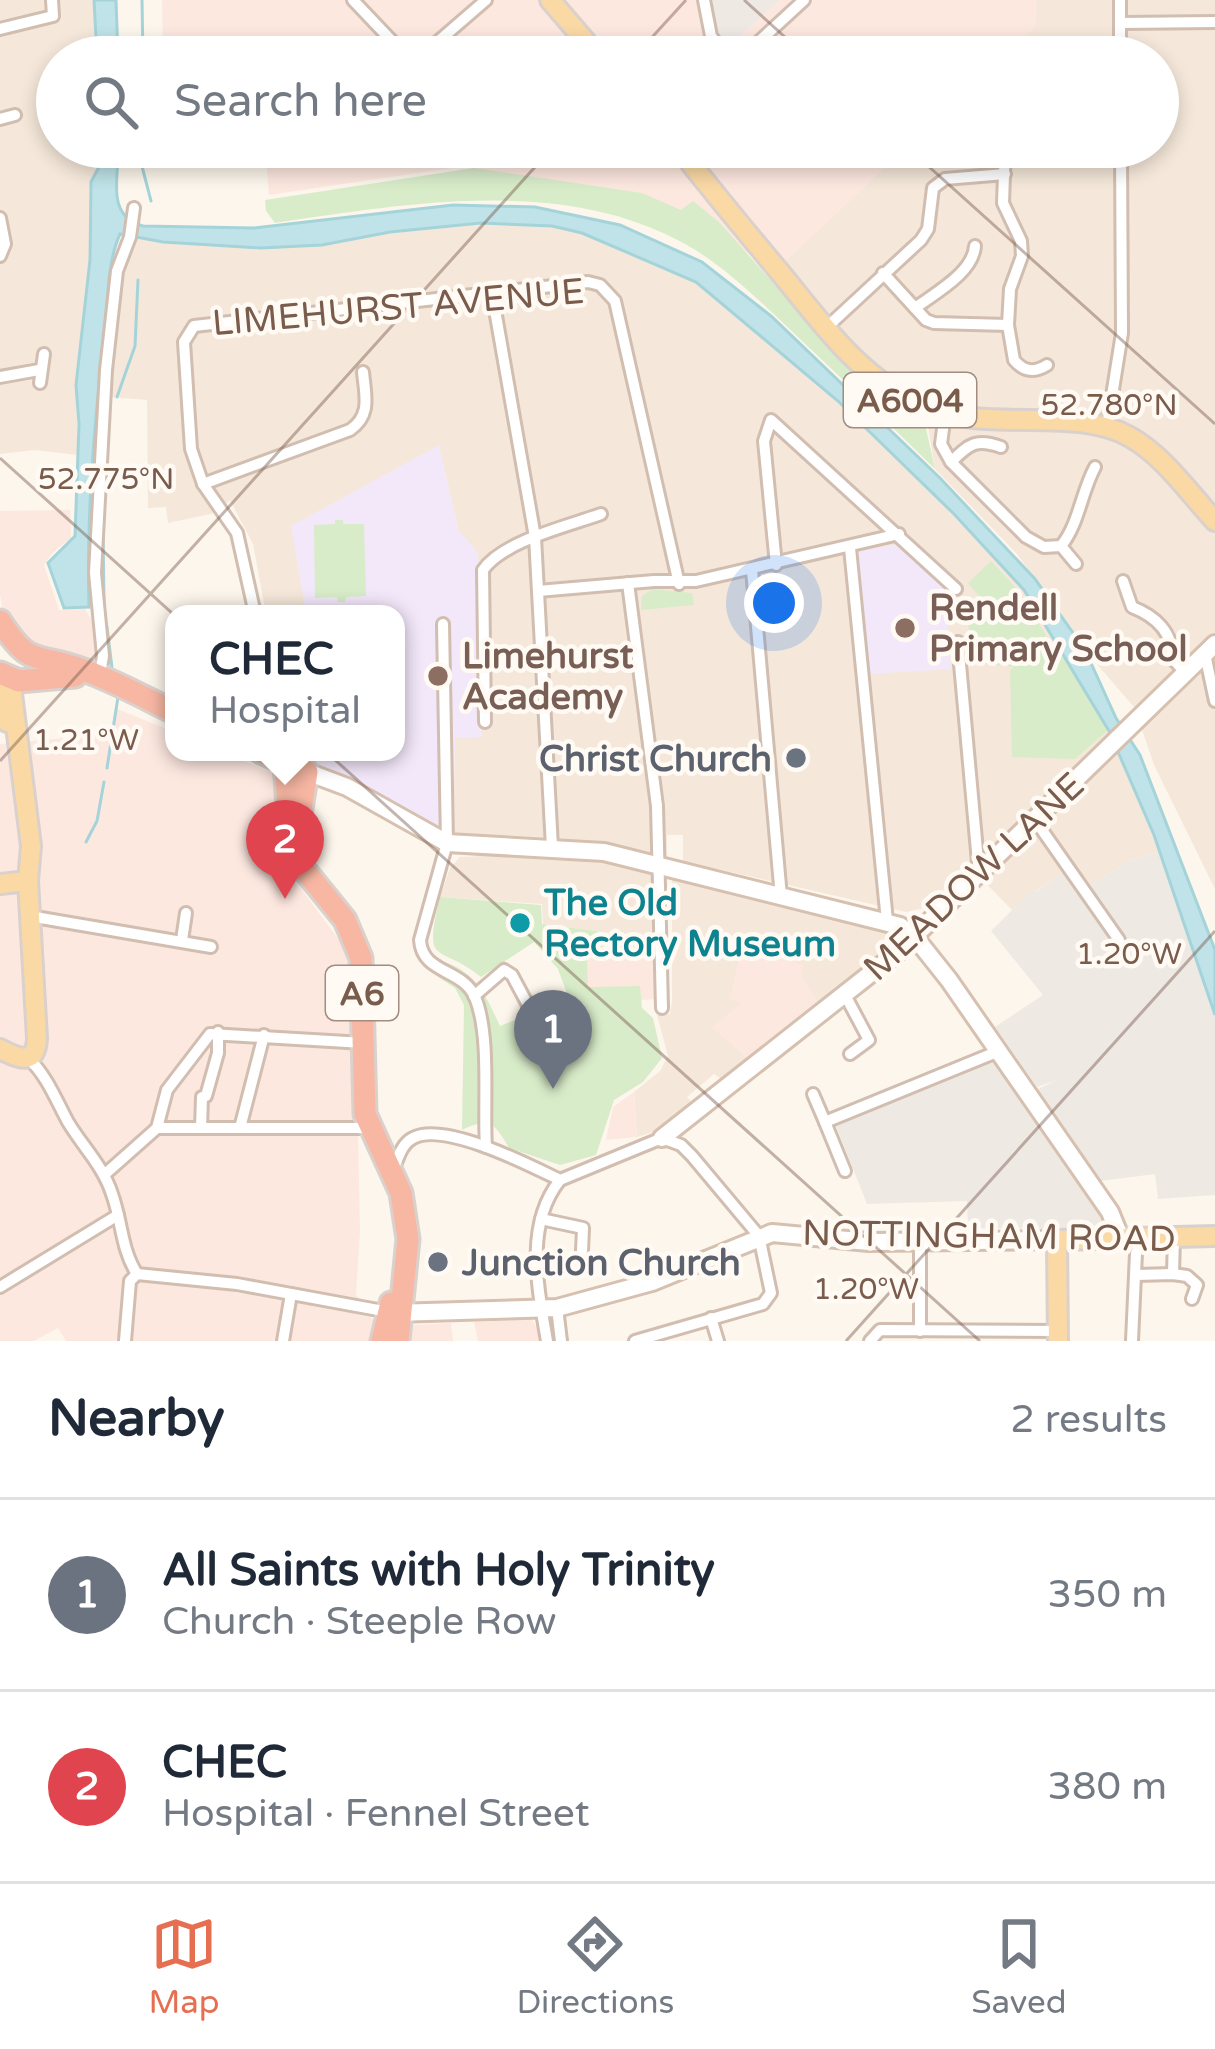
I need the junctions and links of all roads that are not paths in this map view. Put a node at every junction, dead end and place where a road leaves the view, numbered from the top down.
1 (52, 0) edge
2 (353, 0) edge
3 (486, 0) edge
4 (550, 0) edge
5 (704, 0) edge
6 (804, 0) edge
7 (1120, 0) edge
8 (1215, 22) edge
9 (1120, 23) junction
10 (0, 29) edge
11 (387, 36) edge
12 (444, 36) edge
13 (580, 36) edge
14 (711, 36) edge
15 (765, 36) edge
16 (1120, 36) edge
17 (15, 116) dead end
18 (0, 119) edge
19 (694, 168) edge
20 (1005, 168) edge
21 (1121, 168) edge
22 (1005, 175) junction
23 (134, 208) dead end
24 (0, 218) edge
25 (975, 247) dead end
26 (0, 256) edge
27 (883, 273) junction
28 (492, 293) junction
29 (915, 308) junction
30 (1008, 325) junction
31 (826, 328) junction
32 (44, 354) dead end
33 (1048, 366) dead end
34 (363, 372) dead end
35 (0, 377) edge
36 (944, 414) junction
37 (1107, 427) junction
38 (1000, 447) dead end
39 (951, 462) junction
40 (1095, 467) dead end
41 (203, 484) junction
42 (602, 514) dead end
43 (1215, 521) edge
44 (899, 534) junction
45 (535, 537) junction
46 (1061, 546) junction
47 (850, 548) junction
48 (1076, 564) dead end
49 (776, 565) junction
50 (752, 570) junction
51 (1123, 581) dead end
52 (628, 583) junction
53 (679, 584) junction
54 (956, 590) dead end
55 (538, 591) junction
56 (253, 605) edge
57 (0, 623) edge
58 (443, 624) dead end
59 (958, 641) dead end
60 (1210, 649) edge
61 (40, 671) junction
62 (1185, 672) junction
63 (4, 674) edge
64 (97, 676) junction
65 (1215, 701) edge
66 (17, 707) junction
67 (165, 708) edge
68 (485, 722) dead end
69 (15, 736) junction
70 (281, 761) edge
71 (285, 763) junction
72 (307, 772) junction
73 (1035, 820) junction
74 (452, 844) junction
75 (552, 847) junction
76 (661, 866) junction
77 (309, 873) junction
78 (980, 873) junction
79 (28, 881) junction
80 (0, 884) edge
81 (782, 898) junction
82 (186, 914) dead end
83 (29, 916) junction
84 (887, 922) junction
85 (914, 936) junction
86 (182, 940) junction
87 (1119, 940) dead end
88 (211, 947) dead end
89 (845, 995) junction
90 (474, 996) junction
91 (527, 1005) dead end
92 (662, 1008) dead end
93 (218, 1032) junction
94 (264, 1035) junction
95 (364, 1043) junction
96 (0, 1049) edge
97 (999, 1051) junction
98 (850, 1054) dead end
99 (28, 1059) junction
100 (813, 1094) dead end
101 (825, 1122) junction
102 (157, 1128) junction
103 (200, 1128) junction
104 (240, 1128) junction
105 (369, 1128) junction
106 (662, 1138) junction
107 (485, 1147) junction
108 (393, 1171) junction
109 (845, 1171) dead end
110 (104, 1174) junction
111 (560, 1180) junction
112 (118, 1215) junction
113 (541, 1219) junction
114 (759, 1236) junction
115 (1215, 1237) edge
116 (1120, 1238) junction
117 (1174, 1238) junction
118 (920, 1240) junction
119 (1057, 1240) junction
120 (582, 1251) dead end
121 (1136, 1253) dead end
122 (137, 1274) junction
123 (1174, 1274) junction
124 (1136, 1275) junction
125 (0, 1287) edge
126 (291, 1294) junction
127 (1193, 1304) dead end
128 (549, 1309) junction
129 (396, 1313) junction
130 (711, 1318) junction
131 (920, 1331) junction
132 (954, 1336) edge
133 (1059, 1336) edge
134 (650, 1339) edge
135 (125, 1341) edge
136 (283, 1341) edge
137 (382, 1341) edge
138 (398, 1341) edge
139 (547, 1341) edge
140 (561, 1341) edge
141 (634, 1341) edge
142 (718, 1341) edge
143 (870, 1341) edge
144 (1132, 1341) edge

1 - 10 street
2 - 11 street
3 - 12 street
4 - 13 main road
5 - 14 street
6 - 15 street
7 - 9 street
8 - 9 street
9 - 16 street
17 - 18 street
19 - 31 main road, A6004
20 - 22 street
21 - 37 street
22 - 27 street
22 - 30 street
23 - 64 street
24 - 26 street
25 - 29 street
27 - 29 street
27 - 31 street
28 - 41 street, LIMEHURST AVENUE
28 - 45 street
28 - 53 street, LIMEHURST AVENUE
29 - 30 street
30 - 33 street
31 - 36 main road, A6004
32 - 35 street
34 - 41 street
36 - 37 main road, A6004
36 - 39 street
37 - 43 main road
38 - 39 street
39 - 46 street
40 - 46 street
41 - 56 street, LIMEHURST AVENUE
42 - 45 street
44 - 47 street
44 - 49 street
44 - 54 street
45 - 55 street
45 - 68 street
46 - 48 street
47 - 49 street
47 - 84 street
49 - 50 street
50 - 53 street
50 - 81 street
51 - 62 street
52 - 53 street
52 - 55 street
52 - 76 street
55 - 75 street
57 - 61 highway
57 - 63 highway
58 - 74 street
59 - 78 street
60 - 62 street, MEADOW LANE
60 - 65 street
61 - 63 highway
61 - 64 highway
61 - 66 main road
62 - 73 street, MEADOW LANE
63 - 66 main road
63 - 69 main road
64 - 67 highway
66 - 69 main road
69 - 79 main road
70 - 71 highway
71 - 72 highway
71 - 77 highway, A6
72 - 74 street
72 - 77 highway, A6
73 - 78 street, MEADOW LANE
73 - 87 street
74 - 75 street
74 - 90 street
75 - 76 street
76 - 81 street
76 - 92 street
77 - 95 highway, A6
78 - 85 street, MEADOW LANE
79 - 80 main road
79 - 83 main road
81 - 84 street
82 - 86 street
83 - 86 street
83 - 99 main road
84 - 85 street
85 - 89 street, MEADOW LANE
85 - 97 street
86 - 88 street
89 - 98 street
89 - 106 street, MEADOW LANE
90 - 91 street
90 - 107 street
93 - 94 street
93 - 102 street
93 - 103 street
94 - 95 street
94 - 104 street
95 - 105 highway, A6
96 - 99 main road
97 - 101 street
97 - 116 street
99 - 110 street
100 - 101 street
101 - 109 street
102 - 103 street
102 - 110 street
103 - 104 street
104 - 105 street
105 - 108 highway, A6
106 - 111 street
106 - 114 street, NOTTINGHAM ROAD
107 - 108 street
107 - 111 street
108 - 129 highway, A6
110 - 112 street
111 - 113 street
112 - 122 street
112 - 125 street
113 - 120 street
113 - 128 street
114 - 118 street, NOTTINGHAM ROAD
114 - 128 street
114 - 130 street
115 - 117 main road, NOTTINGHAM ROAD
116 - 117 main road, NOTTINGHAM ROAD
116 - 119 main road, NOTTINGHAM ROAD
117 - 123 street
118 - 119 street, NOTTINGHAM ROAD
118 - 131 street
119 - 133 main road
121 - 124 street
122 - 126 street
122 - 135 street
123 - 124 street
123 - 127 street
124 - 144 street
126 - 129 street
126 - 136 street
128 - 129 street
128 - 139 street
128 - 140 street
129 - 137 highway, A6
129 - 138 highway, A6
130 - 134 street
130 - 142 street
131 - 132 street
131 - 143 street
132 - 133 street
134 - 141 street

